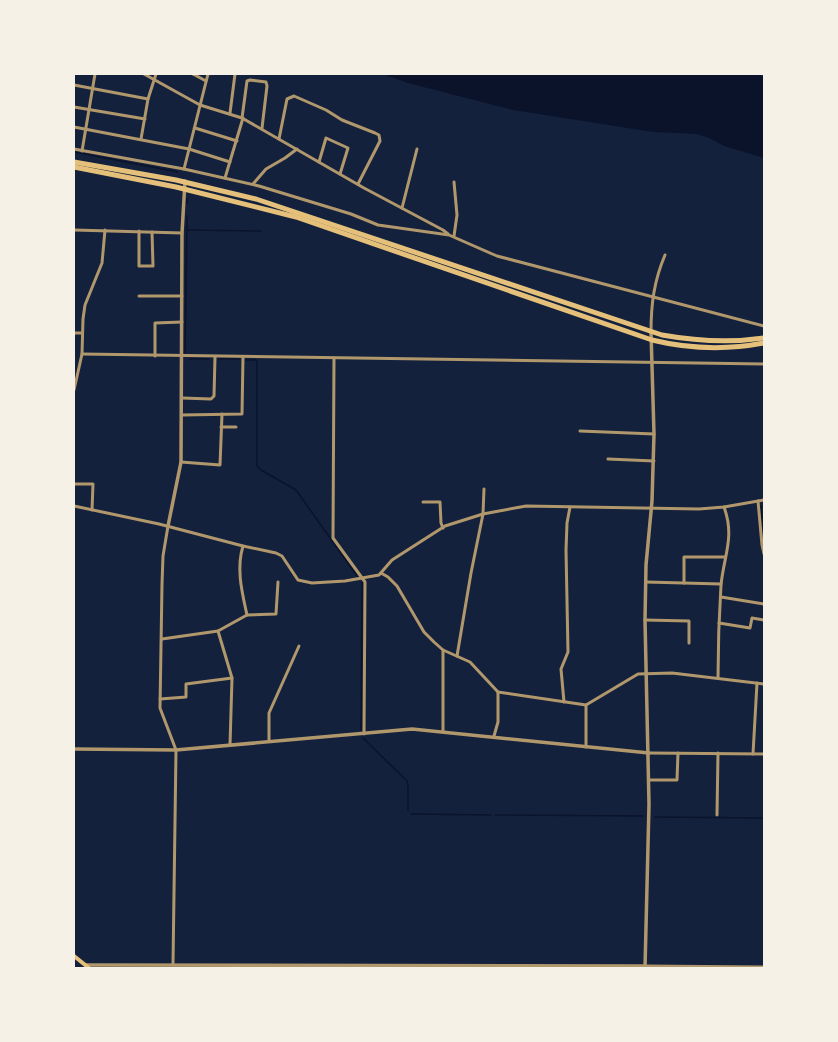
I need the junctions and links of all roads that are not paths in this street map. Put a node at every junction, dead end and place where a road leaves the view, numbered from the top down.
1 (95, 74) edge
2 (144, 74) edge
3 (156, 74) edge
4 (194, 74) edge
5 (208, 74) edge
6 (235, 74) edge
7 (153, 79) junction
8 (206, 81) junction
9 (74, 85) edge
10 (92, 88) junction
11 (148, 99) junction
12 (200, 105) junction
13 (74, 107) edge
14 (88, 109) junction
15 (230, 113) junction
16 (243, 118) junction
17 (145, 119) junction
18 (74, 127) edge
19 (194, 128) junction
20 (262, 128) junction
21 (86, 130) junction
22 (279, 138) junction
23 (141, 139) junction
24 (237, 141) junction
25 (74, 149) edge
26 (189, 149) junction
27 (297, 149) junction
28 (417, 149) dead end
29 (82, 150) junction
30 (74, 162) edge
31 (230, 162) junction
32 (319, 162) junction
33 (74, 167) edge
34 (184, 169) junction
35 (340, 174) junction
36 (225, 178) junction
37 (185, 182) junction
38 (454, 182) dead end
39 (252, 184) junction
40 (358, 184) junction
41 (184, 189) junction
42 (402, 208) junction
43 (74, 230) edge
44 (105, 230) junction
45 (139, 231) junction
46 (152, 232) junction
47 (182, 233) junction
48 (448, 234) junction
49 (454, 236) junction
50 (665, 255) dead end
51 (139, 296) dead end
52 (182, 296) junction
53 (652, 297) junction
54 (182, 322) junction
55 (764, 326) edge
56 (651, 332) junction
57 (74, 333) edge
58 (82, 333) junction
59 (764, 338) edge
60 (652, 340) junction
61 (764, 343) edge
62 (82, 354) junction
63 (155, 356) junction
64 (182, 356) junction
65 (215, 357) junction
66 (243, 358) junction
67 (334, 358) junction
68 (652, 363) junction
69 (764, 364) edge
70 (74, 390) edge
71 (182, 398) junction
72 (222, 414) junction
73 (182, 415) junction
74 (221, 427) junction
75 (236, 428) dead end
76 (580, 432) dead end
77 (654, 434) junction
78 (608, 459) dead end
79 (654, 461) junction
80 (181, 462) junction
81 (74, 484) edge
82 (484, 489) dead end
83 (764, 500) edge
84 (758, 501) junction
85 (423, 502) dead end
86 (74, 506) edge
87 (651, 507) junction
88 (724, 507) junction
89 (570, 508) junction
90 (92, 510) junction
91 (483, 514) junction
92 (762, 523) edge
93 (168, 526) junction
94 (443, 528) junction
95 (243, 546) junction
96 (764, 554) edge
97 (725, 558) junction
98 (381, 573) junction
99 (362, 579) junction
100 (278, 582) dead end
101 (646, 582) junction
102 (684, 583) junction
103 (721, 584) junction
104 (721, 597) junction
105 (764, 604) edge
106 (247, 615) junction
107 (645, 620) junction
108 (764, 620) edge
109 (719, 623) junction
110 (218, 631) junction
111 (162, 639) junction
112 (689, 643) dead end
113 (299, 646) dead end
114 (443, 650) junction
115 (457, 656) junction
116 (645, 674) junction
117 (232, 678) junction
118 (718, 678) junction
119 (758, 683) junction
120 (764, 684) edge
121 (498, 692) junction
122 (160, 699) junction
123 (564, 702) junction
124 (586, 705) junction
125 (443, 731) junction
126 (364, 734) junction
127 (494, 736) junction
128 (269, 741) junction
129 (230, 745) junction
130 (586, 747) junction
131 (74, 749) edge
132 (176, 750) junction
133 (648, 753) junction
134 (678, 753) junction
135 (718, 753) junction
136 (753, 754) junction
137 (764, 754) edge
138 (649, 780) junction
139 (717, 815) dead end
140 (74, 956) edge
141 (173, 964) junction
142 (87, 966) edge
143 (151, 966) edge
144 (383, 967) edge
145 (459, 967) edge
146 (645, 967) edge
147 (764, 967) edge

1 - 10 street
2 - 7 street
3 - 7 street
4 - 8 street
5 - 8 street
6 - 15 street
7 - 11 street
7 - 12 street
8 - 12 street
9 - 10 street
10 - 11 street
10 - 14 street
11 - 17 street
12 - 15 street
12 - 19 street
13 - 14 street
14 - 17 street
14 - 21 street
15 - 16 street
16 - 20 street
16 - 20 street
16 - 24 street
17 - 23 street
18 - 21 street
19 - 24 street
19 - 26 street
20 - 22 street
21 - 23 street
21 - 29 street
22 - 27 street
22 - 40 street
23 - 26 street
24 - 31 street
25 - 29 street
26 - 31 street
26 - 34 street
27 - 32 street
27 - 39 street
28 - 42 street
29 - 34 street
30 - 37 highway
31 - 36 street
32 - 35 street
32 - 35 street
33 - 41 highway
34 - 36 street
35 - 40 street
36 - 39 street
37 - 41 street
37 - 56 highway
38 - 49 street
39 - 48 street
40 - 42 street
41 - 47 street
41 - 60 highway
42 - 48 street
43 - 44 street
44 - 45 street
44 - 58 street
45 - 46 street
45 - 46 street
46 - 47 street
47 - 52 street
48 - 49 street
49 - 53 street
50 - 53 street
51 - 52 street
52 - 54 street
53 - 55 street
53 - 56 street
54 - 63 street
54 - 64 street
56 - 59 highway
56 - 60 street
57 - 58 street
58 - 62 street
60 - 61 highway
60 - 68 street
62 - 63 street
62 - 70 street
63 - 64 street
64 - 65 street
64 - 71 street
65 - 66 street
65 - 71 street
66 - 67 street
66 - 72 street
67 - 68 street
67 - 99 street
68 - 69 street
68 - 77 street
71 - 73 street
72 - 73 street
72 - 74 street
73 - 80 street
74 - 75 street
74 - 80 street
76 - 77 street
77 - 79 street
78 - 79 street
79 - 87 street
80 - 93 street
81 - 90 street
82 - 91 street
83 - 84 street
84 - 88 street
84 - 92 street
85 - 94 street
86 - 90 street
87 - 88 street
87 - 89 street
87 - 101 street
88 - 97 street
89 - 91 street
89 - 123 street
90 - 93 street
91 - 94 street
91 - 115 street
92 - 96 street
93 - 95 street
93 - 111 street
94 - 98 street
95 - 99 street
95 - 106 street
97 - 102 street
97 - 103 street
98 - 99 street
98 - 114 street
99 - 126 street
100 - 106 street
101 - 102 street
101 - 107 street
102 - 103 street
103 - 104 street
104 - 105 street
104 - 109 street
106 - 110 street
107 - 112 street
107 - 116 street
108 - 109 street
109 - 118 street
110 - 111 street
110 - 117 street
111 - 122 street
113 - 128 street
114 - 115 street
114 - 125 street
115 - 121 street
116 - 118 street
116 - 124 street
116 - 133 street
117 - 122 street
117 - 129 street
118 - 119 street
119 - 120 street
119 - 136 street
121 - 123 street
121 - 127 street
122 - 132 street
123 - 124 street
124 - 130 street
125 - 126 street
125 - 127 street
126 - 128 street
127 - 130 street
128 - 129 street
129 - 132 street
130 - 133 street
131 - 132 street
132 - 141 street
133 - 134 street
133 - 138 street
134 - 135 street
134 - 138 street
135 - 136 street
135 - 139 street
136 - 137 street
138 - 146 street
140 - 142 main road
141 - 143 street
141 - 144 street
142 - 143 street
144 - 145 street
145 - 146 street
146 - 147 street

